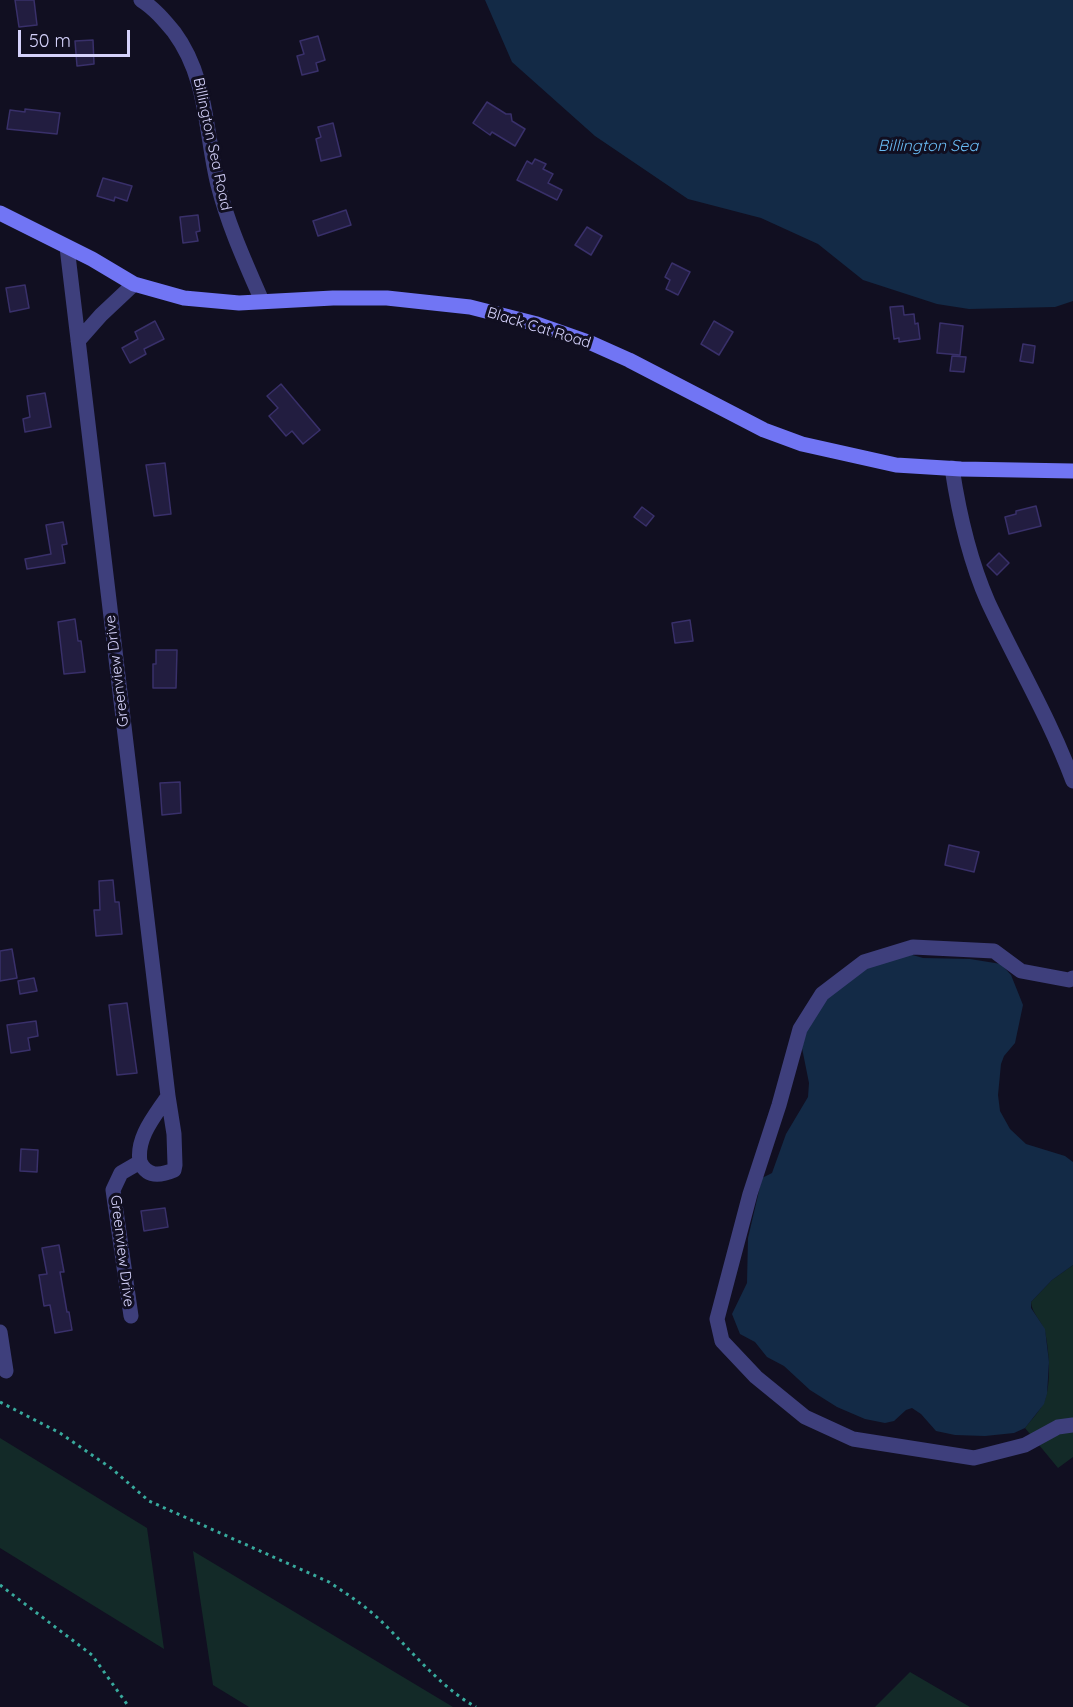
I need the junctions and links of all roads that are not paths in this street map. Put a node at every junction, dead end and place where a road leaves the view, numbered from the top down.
1 (141, 0) edge
2 (0, 213) edge
3 (67, 247) junction
4 (134, 284) junction
5 (262, 301) junction
6 (78, 341) junction
7 (952, 468) junction
8 (1073, 471) edge
9 (1073, 781) edge
10 (1073, 978) edge
11 (168, 1096) junction
12 (140, 1162) junction
13 (131, 1316) dead end
14 (0, 1332) edge
15 (6, 1371) dead end
16 (1073, 1425) edge

1 - 5 street, Billington Sea Road
2 - 3 street, Black Cat Road
3 - 4 street, Black Cat Road
3 - 6 street, Greenview Drive
4 - 5 street, Black Cat Road
4 - 6 street
5 - 7 street, Black Cat Road
6 - 11 street, Greenview Drive
7 - 8 street, Black Cat Road
7 - 9 street
10 - 16 street
11 - 12 street
11 - 12 street, Greenview Drive
12 - 13 street, Greenview Drive
14 - 15 street

